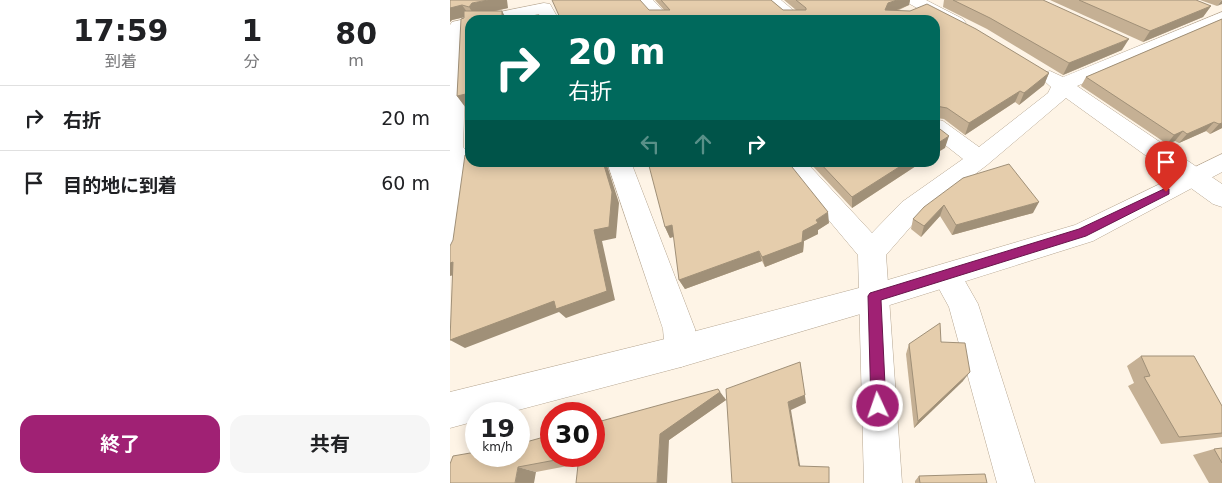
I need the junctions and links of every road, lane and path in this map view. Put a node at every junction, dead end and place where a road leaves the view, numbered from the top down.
1 (644, 0) edge
2 (771, 0) edge
3 (922, 5) edge
4 (1203, 9) edge
5 (510, 15) edge
6 (548, 15) edge
7 (658, 15) edge
8 (790, 15) edge
9 (1222, 16) edge
10 (465, 24) edge
11 (972, 31) edge
12 (1118, 39) edge
13 (1144, 51) junction
14 (1038, 70) edge
15 (1062, 85) junction
16 (940, 130) edge
17 (457, 150) edge
18 (979, 159) junction
19 (1222, 162) edge
20 (622, 167) edge
21 (796, 167) edge
22 (1193, 177) junction
23 (1222, 197) edge
24 (450, 250) edge
25 (872, 252) junction
26 (947, 276) junction
27 (874, 296) junction
28 (681, 351) junction
29 (450, 410) edge
30 (883, 483) edge
31 (1016, 483) edge

1 - 7 street
2 - 8 street
3 - 11 street
4 - 9 street
5 - 6 street
9 - 13 street
10 - 17 street
12 - 13 street
13 - 15 street
14 - 15 street
15 - 18 street
15 - 22 street
16 - 18 street
17 - 24 street
18 - 25 street
19 - 22 street
20 - 28 street
21 - 25 street
22 - 23 street
22 - 26 street
25 - 27 street
26 - 27 street
26 - 31 street
27 - 28 street
27 - 30 street
28 - 29 street

